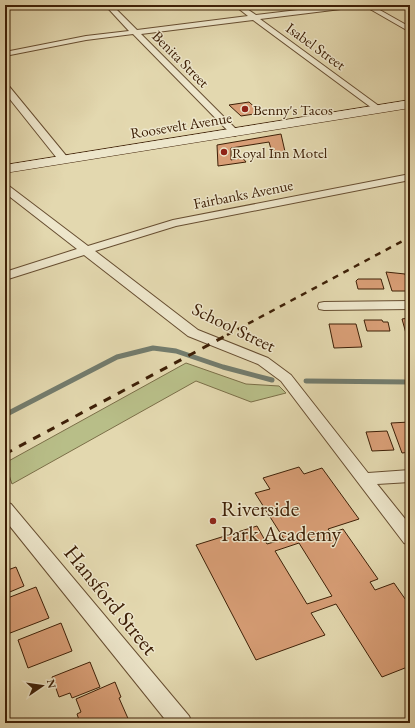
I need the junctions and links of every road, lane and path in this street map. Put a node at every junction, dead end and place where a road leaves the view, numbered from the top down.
1 (108, 5) edge
2 (237, 5) edge
3 (357, 5) edge
4 (366, 5) edge
5 (253, 17) junction
6 (410, 30) edge
7 (134, 32) junction
8 (5, 54) edge
9 (5, 88) edge
10 (410, 104) edge
11 (379, 109) junction
12 (235, 132) junction
13 (64, 160) junction
14 (5, 169) edge
15 (410, 177) edge
16 (5, 188) edge
17 (85, 251) junction
18 (5, 276) edge
19 (410, 305) edge
20 (324, 306) dead end
21 (410, 476) edge
22 (364, 479) junction
23 (5, 508) edge
24 (410, 538) edge
25 (181, 723) edge

1 - 7 street, Benita Street
2 - 5 street, Isabel Street
3 - 5 street
4 - 6 street
5 - 7 street
5 - 11 street, Isabel Street
7 - 8 street
7 - 12 street, Benita Street
9 - 13 street
10 - 11 main road, Roosevelt Avenue
11 - 12 main road, Roosevelt Avenue
12 - 13 main road, Roosevelt Avenue
13 - 14 main road, Roosevelt Avenue
15 - 17 street, Fairbanks Avenue
16 - 17 street, School Street
17 - 18 street, Fairbanks Avenue
17 - 22 street, School Street
19 - 20 street
21 - 22 street
22 - 24 street, School Street
23 - 25 street, Hansford Street

